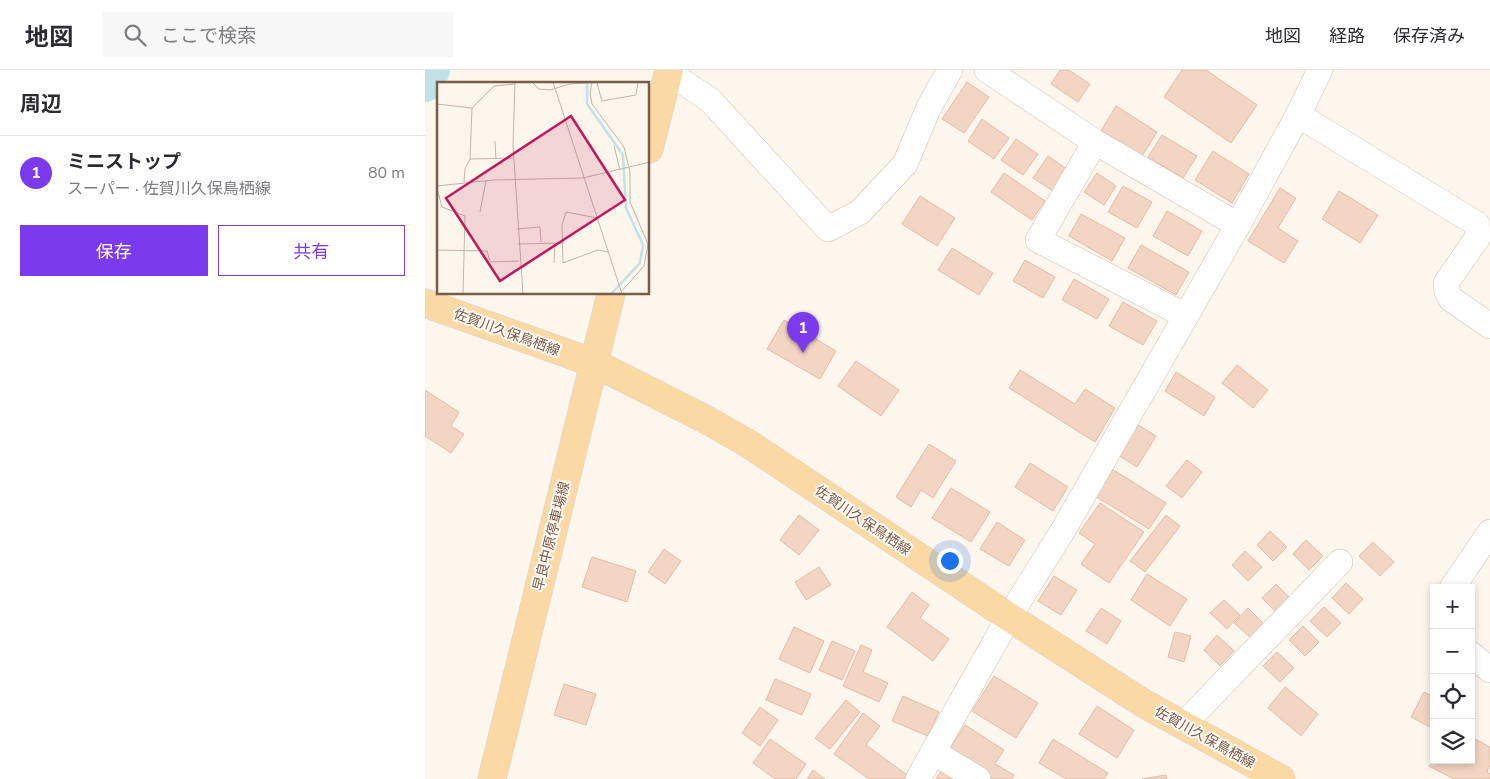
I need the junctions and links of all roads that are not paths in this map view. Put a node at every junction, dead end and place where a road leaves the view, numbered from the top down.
1 (949, 70) edge
2 (987, 70) edge
3 (1320, 70) edge
4 (669, 71) edge
5 (1017, 78) edge
6 (1299, 115) junction
7 (1095, 142) junction
8 (650, 145) edge
9 (1238, 225) junction
10 (611, 295) edge
11 (425, 303) edge
12 (1186, 316) junction
13 (1490, 326) edge
14 (594, 363) junction
15 (1490, 532) edge
16 (1340, 562) dead end
17 (1455, 584) edge
18 (1009, 617) junction
19 (1475, 657) edge
20 (1490, 670) edge
21 (1183, 725) junction
22 (933, 752) junction
23 (492, 779) edge
24 (918, 779) edge
25 (978, 779) edge
26 (1281, 779) edge

1 - 4 street
2 - 5 street
3 - 6 street
4 - 8 main road
5 - 7 street
6 - 9 street
6 - 13 street
7 - 9 street
7 - 12 street
9 - 12 street
10 - 14 main road, 早良中原停車場線
11 - 14 main road, 佐賀川久保鳥栖線
12 - 18 street
14 - 18 main road, 佐賀川久保鳥栖線
14 - 23 main road, 早良中原停車場線
15 - 17 street
16 - 21 street
18 - 21 main road, 佐賀川久保鳥栖線
18 - 22 street
19 - 20 street
21 - 26 main road, 佐賀川久保鳥栖線
22 - 24 street
22 - 25 street

